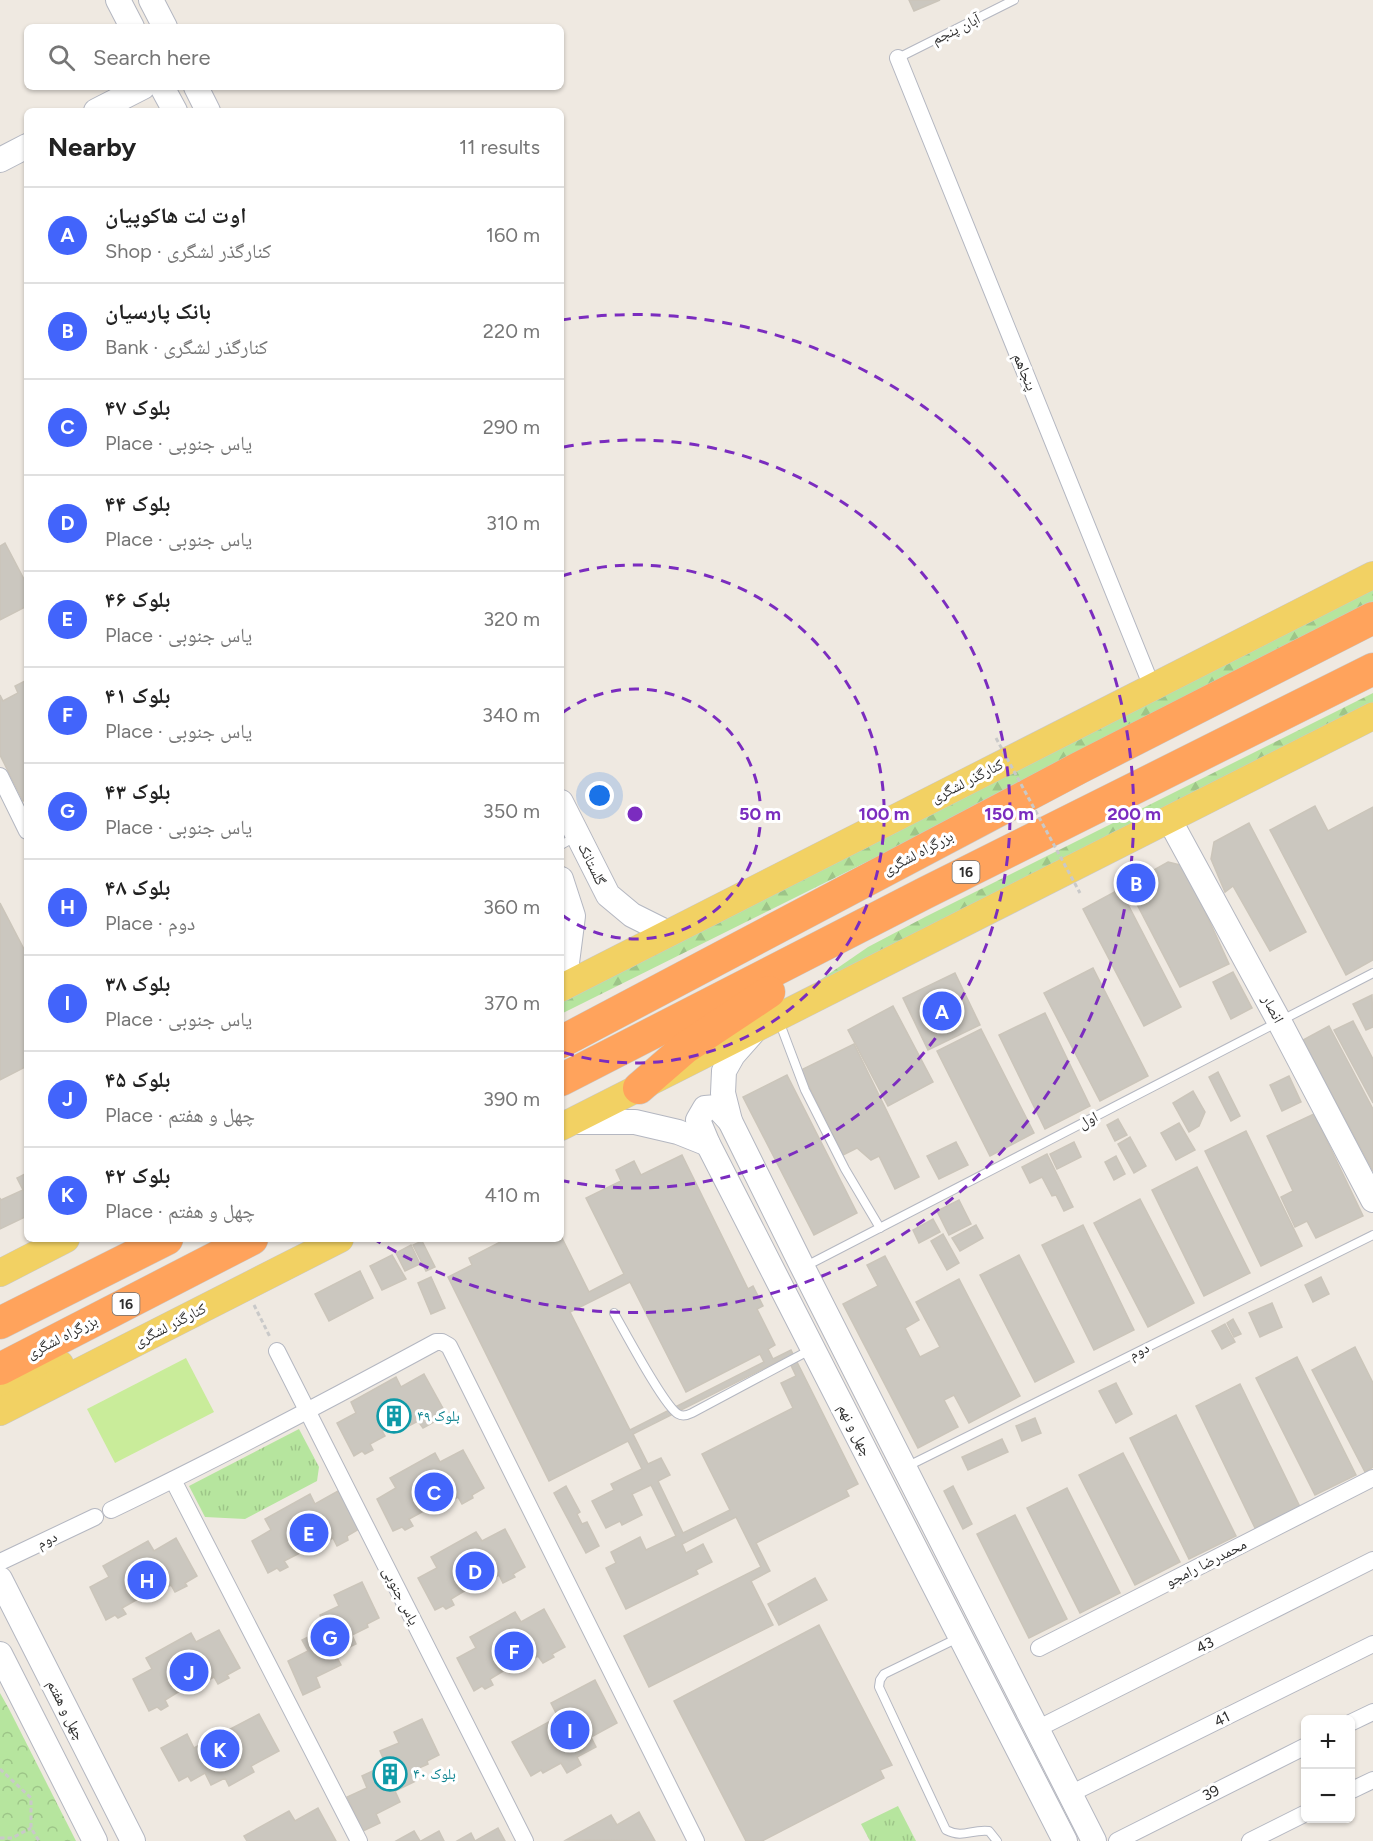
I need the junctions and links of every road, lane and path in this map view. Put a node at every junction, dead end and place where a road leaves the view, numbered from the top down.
1 (118, 0) edge
2 (152, 0) edge
3 (1014, 0) edge
4 (130, 24) edge
5 (164, 24) edge
6 (898, 58) joint
7 (137, 90) edge
8 (164, 90) edge
9 (198, 90) edge
10 (102, 108) edge
11 (173, 108) edge
12 (206, 108) edge
13 (24, 148) edge
14 (0, 160) edge
15 (1373, 575) edge
16 (1373, 618) edge
17 (1373, 669) edge
18 (1152, 687) junction
19 (1373, 716) edge
20 (996, 738) dead end
21 (0, 776) edge
22 (564, 816) edge
23 (1169, 819) junction
24 (24, 825) edge
25 (569, 840) edge
26 (564, 888) edge
27 (1080, 893) dead end
28 (894, 909) junction
29 (668, 933) junction
30 (1373, 973) edge
31 (564, 974) edge
32 (564, 986) edge
33 (1279, 1021) junction
34 (766, 1023) junction
35 (564, 1040) edge
36 (564, 1078) edge
37 (639, 1088) junction
38 (730, 1121) junction
39 (567, 1124) edge
40 (708, 1144) junction
41 (1373, 1200) edge
42 (880, 1228) junction
43 (1373, 1235) edge
44 (60, 1242) edge
45 (161, 1242) edge
46 (246, 1242) edge
47 (334, 1242) edge
48 (802, 1268) junction
49 (0, 1273) edge
50 (245, 1287) junction
51 (207, 1306) junction
52 (614, 1313) dead end
53 (0, 1323) edge
54 (813, 1348) junction
55 (277, 1351) joint
56 (0, 1369) edge
57 (0, 1387) edge
58 (0, 1412) edge
59 (308, 1412) junction
60 (904, 1468) junction
61 (1373, 1479) edge
62 (174, 1480) junction
63 (111, 1510) dead end
64 (95, 1517) dead end
65 (1373, 1560) edge
66 (0, 1563) edge
67 (0, 1579) edge
68 (960, 1637) junction
69 (1373, 1644) edge
70 (1039, 1648) dead end
71 (0, 1654) edge
72 (1373, 1712) edge
73 (1355, 1721) edge
74 (1037, 1729) junction
75 (1301, 1748) edge
76 (0, 1769) edge
77 (1373, 1780) edge
78 (1355, 1789) edge
79 (1070, 1794) junction
80 (1301, 1815) edge
81 (31, 1828) junction
82 (0, 1838) edge
83 (39, 1841) edge
84 (95, 1841) edge
85 (133, 1841) edge
86 (359, 1841) edge
87 (525, 1841) edge
88 (696, 1841) edge
89 (997, 1841) edge
90 (1065, 1841) edge
91 (1094, 1841) edge
92 (1117, 1841) edge
93 (1250, 1841) edge

1 - 4 street
2 - 5 street
3 - 6 lane, آبان پنجم
6 - 18 street, پنجاهم
7 - 10 street
8 - 11 street
9 - 12 street
13 - 14 street
15 - 18 main road, کنارگذر لشگری
16 - 35 highway, بزرگراه لشگری
17 - 28 highway, 16
18 - 29 main road, کنارگذر لشگری
19 - 23 main road
20 - 27 path, bridge
21 - 24 street
22 - 25 street, گلستانک
23 - 33 street, انصار
23 - 34 main road
25 - 29 street, گلستانک
26 - 31 street
28 - 36 highway, 16
28 - 37 highway
29 - 32 main road, کنارگذر لشگری
30 - 33 lane, اول
33 - 41 street, انصار
33 - 42 lane, اول
34 - 37 main road
34 - 38 street, چهل و نهم
34 - 42 lane
37 - 39 main road
38 - 40 street, چهل و نهم
38 - 48 street, چهل و نهم
39 - 40 street
40 - 54 street, چهل و نهم
42 - 48 lane, اول
43 - 60 lane, دوم
44 - 49 main road
45 - 53 highway
46 - 56 highway, بزرگراه لشگری / 16
47 - 50 main road, کنارگذر لشگری
48 - 60 street, چهل و نهم
50 - 51 main road, کنارگذر لشگری
50 - 55 path
51 - 57 main road
51 - 58 main road, کنارگذر لشگری
52 - 54 lane
54 - 68 street, چهل و نهم
55 - 59 street, یاس جنوبی
59 - 62 street
59 - 87 street, یاس جنوبی
59 - 88 street
60 - 74 street, چهل و نهم
61 - 70 street, محمدرضا رامجو
62 - 63 street
62 - 86 street
64 - 66 street, دوم
65 - 74 street, 43
67 - 85 street, چهل و هفتم
68 - 89 lane
68 - 90 street, چهل و نهم
69 - 79 street, 41
71 - 84 street
72 - 73 street
74 - 79 street, چهل و نهم
75 - 92 street, 39
76 - 81 path
77 - 78 street
79 - 91 street, چهل و نهم
80 - 93 street
81 - 82 path
81 - 83 path

